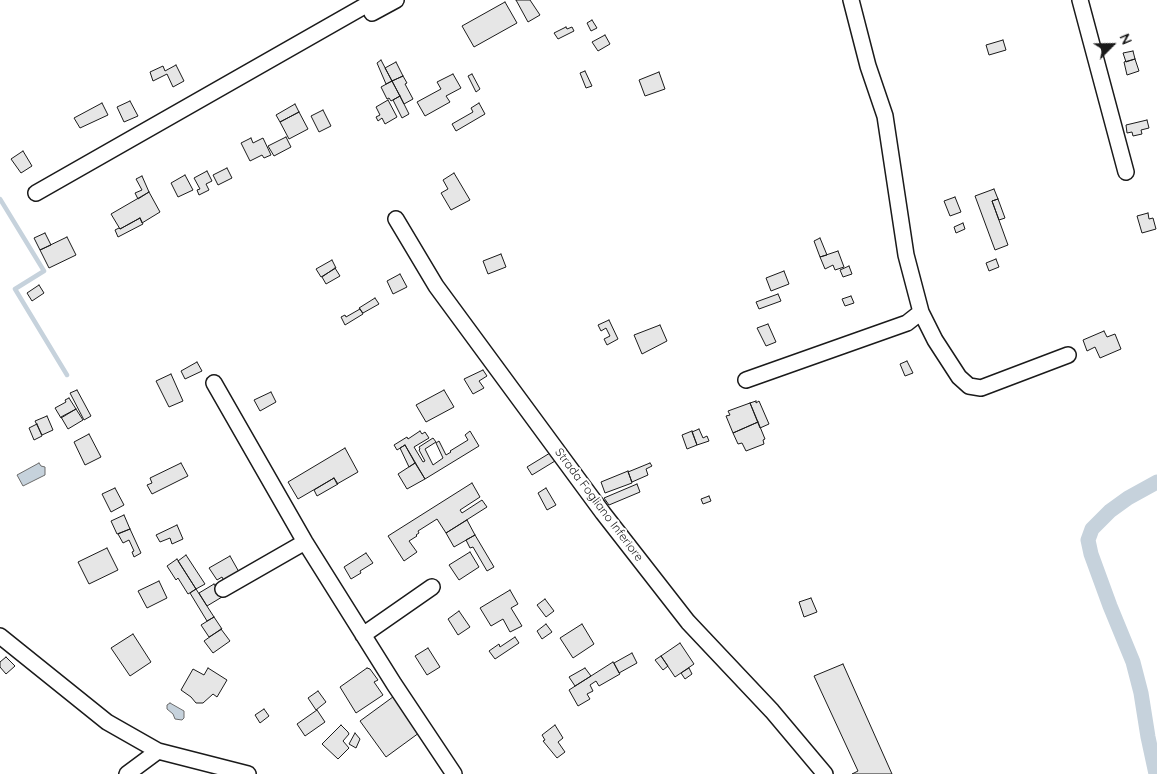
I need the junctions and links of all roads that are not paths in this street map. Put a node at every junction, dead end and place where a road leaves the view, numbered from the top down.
1 (396, 0) edge
2 (851, 0) edge
3 (1080, 0) edge
4 (373, 6) edge
5 (1126, 172) dead end
6 (36, 193) dead end
7 (396, 219) dead end
8 (920, 312) junction
9 (1068, 355) dead end
10 (746, 380) dead end
11 (214, 383) dead end
12 (305, 542) junction
13 (432, 587) dead end
14 (224, 589) dead end
15 (363, 635) junction
16 (3, 642) edge
17 (158, 751) junction
18 (127, 774) edge
19 (248, 774) edge
20 (454, 774) edge
21 (825, 774) edge

1 - 4 street
2 - 8 street
3 - 5 street
4 - 6 street
7 - 21 street, Strada Fogliano Inferiore
8 - 9 street
8 - 10 street
11 - 12 street
12 - 14 street
12 - 15 street
13 - 15 street
15 - 20 street
16 - 17 street
17 - 18 street
17 - 19 street

